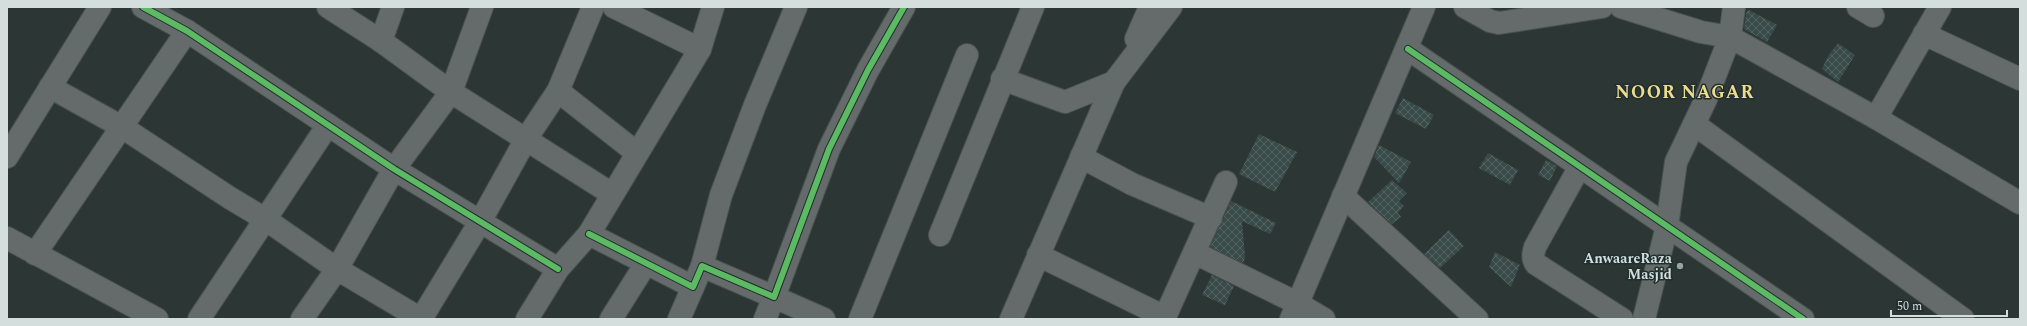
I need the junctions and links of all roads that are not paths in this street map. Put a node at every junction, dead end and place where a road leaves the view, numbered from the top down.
1 (100, 7) edge
2 (143, 7) edge
3 (328, 7) edge
4 (393, 7) edge
5 (482, 7) edge
6 (593, 7) edge
7 (614, 7) edge
8 (713, 7) edge
9 (796, 7) edge
10 (904, 7) edge
11 (1033, 7) edge
12 (1150, 7) edge
13 (1172, 7) edge
14 (1424, 7) edge
15 (1465, 7) edge
16 (1602, 7) edge
17 (1621, 7) edge
18 (1734, 7) edge
19 (1940, 7) edge
20 (187, 31) junction
21 (1924, 34) junction
22 (1730, 37) junction
23 (381, 40) junction
24 (700, 49) junction
25 (1408, 49) junction
26 (967, 55) dead end
27 (1127, 63) junction
28 (1002, 79) junction
29 (2020, 79) edge
30 (1114, 82) junction
31 (50, 87) junction
32 (558, 91) junction
33 (451, 92) junction
34 (1876, 118) junction
35 (1694, 124) junction
36 (328, 125) junction
37 (122, 127) junction
38 (526, 139) junction
39 (637, 153) junction
40 (7, 157) edge
41 (1081, 157) junction
42 (1579, 168) junction
43 (394, 170) junction
44 (1226, 182) dead end
45 (612, 194) junction
46 (2017, 195) edge
47 (1343, 196) junction
48 (265, 218) junction
49 (1211, 218) junction
50 (480, 222) junction
51 (1667, 226) junction
52 (589, 234) junction
53 (940, 235) dead end
54 (7, 238) edge
55 (1194, 253) junction
56 (35, 254) junction
57 (1038, 255) junction
58 (645, 264) junction
59 (702, 266) junction
60 (337, 269) junction
61 (558, 269) junction
62 (692, 287) junction
63 (774, 297) junction
64 (1294, 311) edge
65 (1164, 318) edge
66 (157, 319) edge
67 (199, 319) edge
68 (302, 319) edge
69 (421, 319) edge
70 (527, 319) edge
71 (611, 319) edge
72 (679, 319) edge
73 (766, 319) edge
74 (824, 319) edge
75 (860, 319) edge
76 (1011, 319) edge
77 (1324, 319) edge
78 (1477, 319) edge
79 (1622, 319) edge
80 (1644, 319) edge
81 (1804, 319) edge
82 (1963, 319) edge

1 - 31 street
2 - 20 street
3 - 23 street
4 - 23 street
5 - 33 street
6 - 32 street
7 - 24 street
8 - 24 street
9 - 59 street
10 - 63 street
11 - 28 street
12 - 27 street
13 - 27 street
14 - 25 street
15 - 16 street
17 - 22 street
18 - 22 street
19 - 21 street
20 - 36 street
20 - 37 street
21 - 29 street
21 - 34 street
22 - 34 street
22 - 35 street
23 - 33 street
24 - 39 street
25 - 42 street
25 - 47 street
26 - 75 street
27 - 30 street
28 - 30 street
28 - 53 street
30 - 41 street
31 - 37 street
31 - 40 street
32 - 38 street
32 - 39 street
33 - 38 street
33 - 43 street
34 - 46 street
35 - 51 street
35 - 82 street
36 - 43 street
36 - 48 street
37 - 48 street
37 - 56 street
38 - 45 street
38 - 50 street
39 - 45 street
41 - 49 street
41 - 57 street
42 - 51 street
42 - 79 street
43 - 50 street
43 - 60 street
44 - 49 street
45 - 52 street
47 - 64 street
47 - 78 street
48 - 60 street
48 - 67 street
49 - 55 street
50 - 61 street
50 - 69 street
51 - 80 street
51 - 81 street
52 - 58 street
52 - 61 street
54 - 56 street
55 - 64 street
55 - 65 street
56 - 66 street
57 - 65 street
57 - 76 street
58 - 62 street
58 - 71 street
59 - 62 street
59 - 63 street
60 - 68 street
60 - 69 street
61 - 70 street
62 - 72 street
63 - 73 street
63 - 74 street
64 - 77 street

